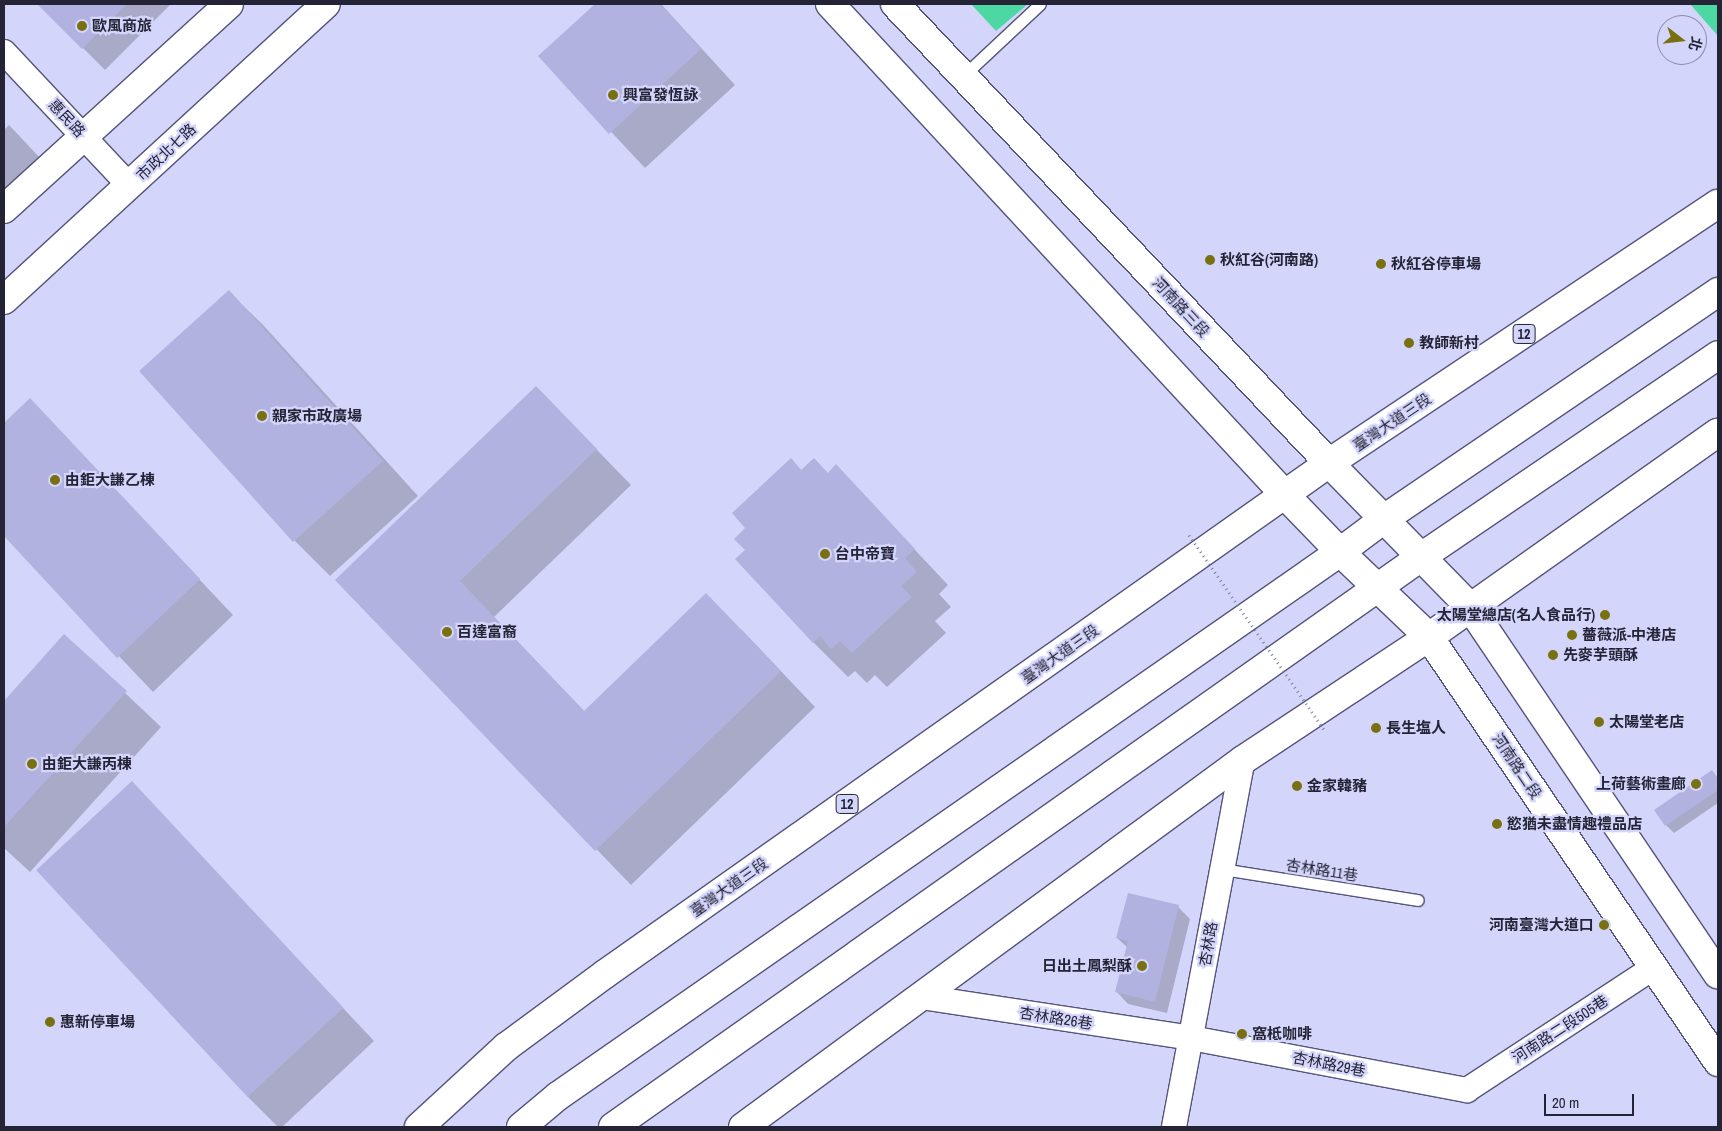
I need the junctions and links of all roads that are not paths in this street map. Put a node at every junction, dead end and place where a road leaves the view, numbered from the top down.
1 (230, 4) edge
2 (326, 4) edge
3 (830, 4) edge
4 (895, 4) edge
5 (1040, 4) edge
6 (4, 52) edge
7 (963, 76) junction
8 (84, 136) junction
9 (130, 186) junction
10 (1718, 204) edge
11 (4, 209) edge
12 (1718, 292) edge
13 (4, 300) edge
14 (1718, 355) edge
15 (1718, 432) edge
16 (1330, 463) junction
17 (1286, 496) junction
18 (1384, 519) junction
19 (1340, 552) junction
20 (1421, 557) junction
21 (1377, 588) junction
22 (1470, 608) junction
23 (1429, 637) junction
24 (1243, 760) junction
25 (1222, 869) junction
26 (1418, 900) dead end
27 (1654, 967) junction
28 (1718, 974) edge
29 (921, 997) junction
30 (1191, 1038) junction
31 (1718, 1062) edge
32 (1467, 1090) joint
33 (419, 1127) edge
34 (521, 1127) edge
35 (613, 1127) edge
36 (743, 1127) edge
37 (1174, 1127) edge

1 - 8 main road
2 - 9 main road, 市政北七路
3 - 17 main road
4 - 7 main road, 河南路三段
5 - 7 lane
6 - 8 street, 惠民路
7 - 16 main road, 河南路三段
8 - 9 street, 惠民路
8 - 11 main road
9 - 13 main road, 市政北七路
10 - 16 main road, 臺灣大道三段 / 12
12 - 18 main road
14 - 20 main road
15 - 22 main road
16 - 17 main road, 臺灣大道三段 / 12
16 - 18 main road, 河南路三段
17 - 19 main road, 河南路二段
17 - 33 main road, 臺灣大道三段 / 12
18 - 19 main road
18 - 20 main road, 河南路三段
19 - 21 main road, 河南路二段
19 - 34 main road
20 - 21 main road
20 - 22 main road, 河南路三段
21 - 23 main road, 河南路二段
21 - 35 main road
22 - 23 main road
22 - 28 main road
23 - 24 main road
23 - 27 main road, 河南路二段
24 - 25 street, 杏林路
24 - 29 main road
25 - 26 lane, 杏林路11巷
25 - 30 street, 杏林路
27 - 31 main road, 河南路二段
27 - 32 street, 河南路二段505巷
29 - 30 street, 杏林路26巷
29 - 36 main road
30 - 32 street, 杏林路29巷
30 - 37 street, 杏林路

